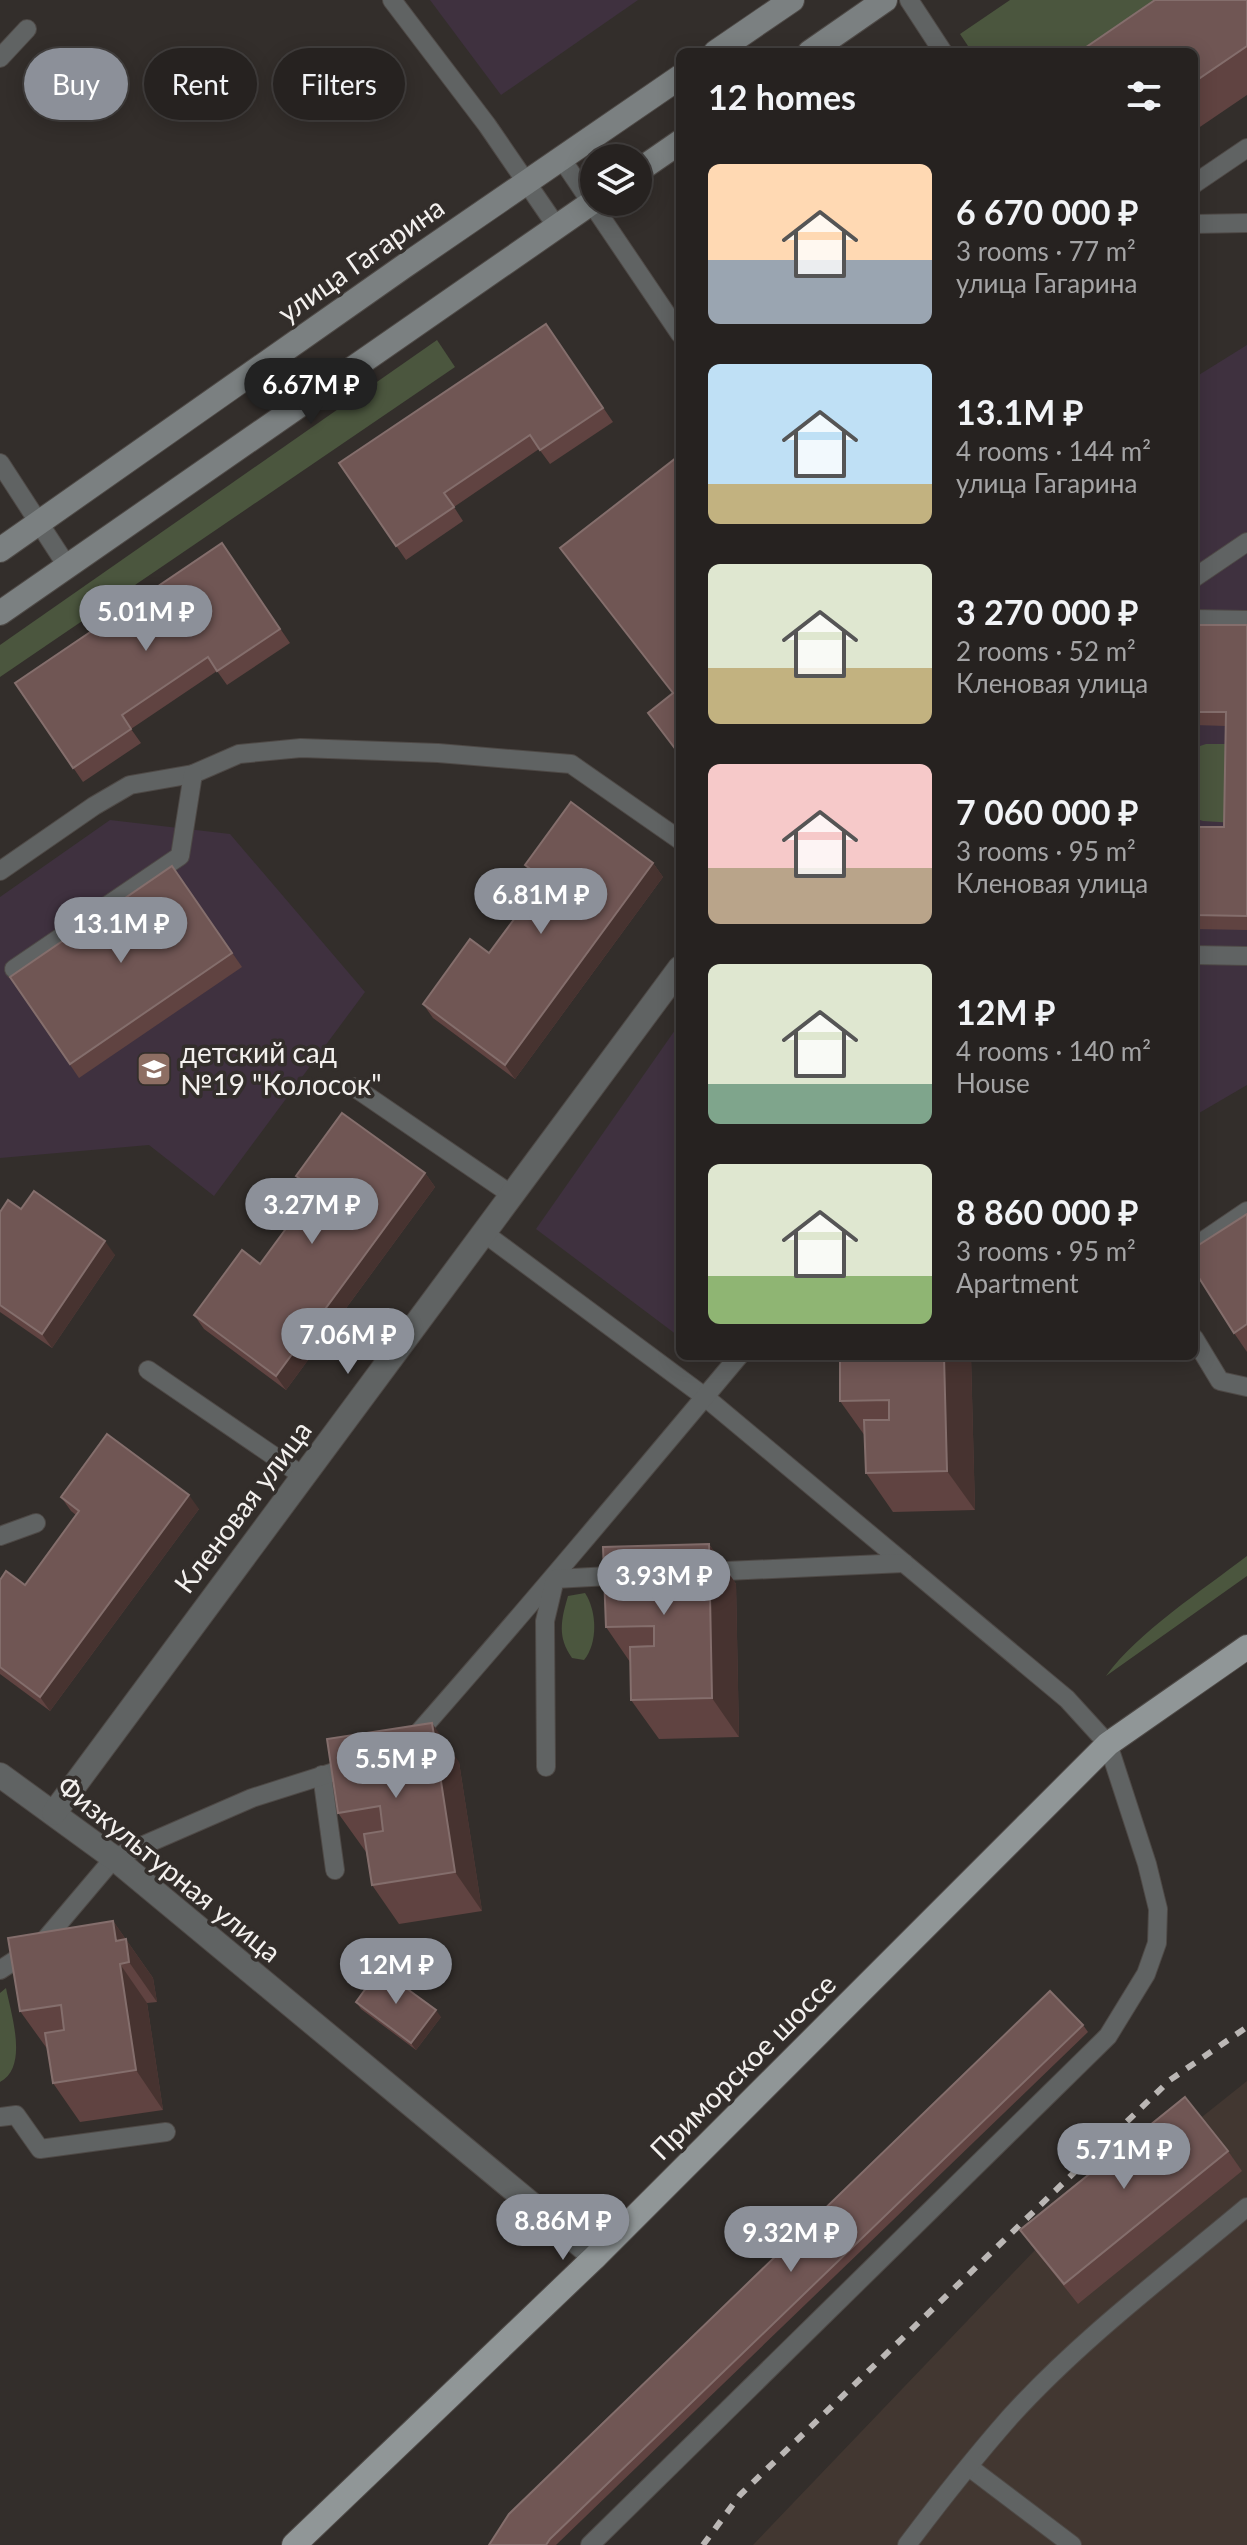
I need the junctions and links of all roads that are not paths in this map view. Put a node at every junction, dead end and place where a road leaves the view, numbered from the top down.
1 (392, 0) edge
2 (792, 0) edge
3 (885, 0) edge
4 (909, 0) edge
5 (27, 29) dead end
6 (722, 48) edge
7 (816, 48) edge
8 (940, 48) edge
9 (0, 58) edge
10 (676, 80) edge
11 (676, 145) edge
12 (1247, 148) edge
13 (561, 158) junction
14 (652, 161) edge
15 (1198, 181) edge
16 (526, 183) junction
17 (580, 184) edge
18 (580, 211) edge
19 (602, 216) edge
20 (1247, 223) edge
21 (1198, 224) edge
22 (557, 227) junction
23 (676, 328) edge
24 (0, 463) edge
25 (38, 523) junction
26 (1247, 542) edge
27 (0, 550) edge
28 (67, 566) junction
29 (1198, 575) edge
30 (0, 613) edge
31 (1198, 619) edge
32 (1247, 620) edge
33 (193, 774) junction
34 (676, 837) edge
35 (0, 871) edge
36 (1198, 955) edge
37 (1247, 956) edge
38 (14, 969) dead end
39 (676, 973) edge
40 (354, 1087) dead end
41 (512, 1195) junction
42 (1247, 1211) edge
43 (484, 1233) junction
44 (1198, 1244) edge
45 (1198, 1345) edge
46 (736, 1360) edge
47 (148, 1370) dead end
48 (1247, 1387) edge
49 (705, 1397) junction
50 (303, 1476) junction
51 (36, 1523) dead end
52 (0, 1536) edge
53 (904, 1563) junction
54 (681, 1573) edge
55 (649, 1574) edge
56 (555, 1579) junction
57 (1247, 1647) edge
58 (1108, 1744) junction
59 (403, 1750) edge
60 (376, 1758) edge
61 (546, 1767) dead end
62 (0, 1775) edge
63 (322, 1775) junction
64 (54, 1813) junction
65 (114, 1858) junction
66 (335, 1870) edge
67 (0, 1970) edge
68 (0, 2117) edge
69 (166, 2132) dead end
70 (1247, 2207) edge
71 (595, 2257) junction
72 (969, 2467) junction
73 (294, 2545) edge
74 (590, 2545) edge
75 (907, 2545) edge
76 (1072, 2545) edge

1 - 16 lane
2 - 6 main road
3 - 7 main road
4 - 8 lane
5 - 9 lane
10 - 13 main road, улица Гагарина
11 - 14 main road
12 - 15 lane
13 - 16 main road, улица Гагарина
13 - 17 lane
16 - 22 lane
16 - 25 main road, улица Гагарина
18 - 22 main road
19 - 23 lane
20 - 21 lane
22 - 28 main road
24 - 25 lane
25 - 27 main road, улица Гагарина
25 - 28 lane
26 - 29 lane
28 - 30 main road
31 - 32 lane
33 - 34 lane
33 - 35 lane
33 - 38 lane
36 - 37 lane
39 - 41 street, Кленовая улица
40 - 41 lane
41 - 43 street, Кленовая улица
42 - 44 lane
43 - 49 lane
43 - 50 street, Кленовая улица
45 - 48 lane
46 - 49 lane
47 - 50 lane
49 - 53 lane
49 - 56 lane
50 - 64 street, Кленовая улица
51 - 52 lane
53 - 54 lane
53 - 58 lane
55 - 56 lane
56 - 59 lane
56 - 61 lane
57 - 58 main road, Приморское шоссе
58 - 71 main road, Приморское шоссе
58 - 74 lane
60 - 63 lane
62 - 64 street, Физкультурная улица
63 - 65 lane
63 - 66 lane
64 - 65 street, Физкультурная улица
65 - 67 lane
65 - 71 street, Физкультурная улица
68 - 69 lane
70 - 72 lane
71 - 73 main road, Приморское шоссе
72 - 75 lane
72 - 76 lane

